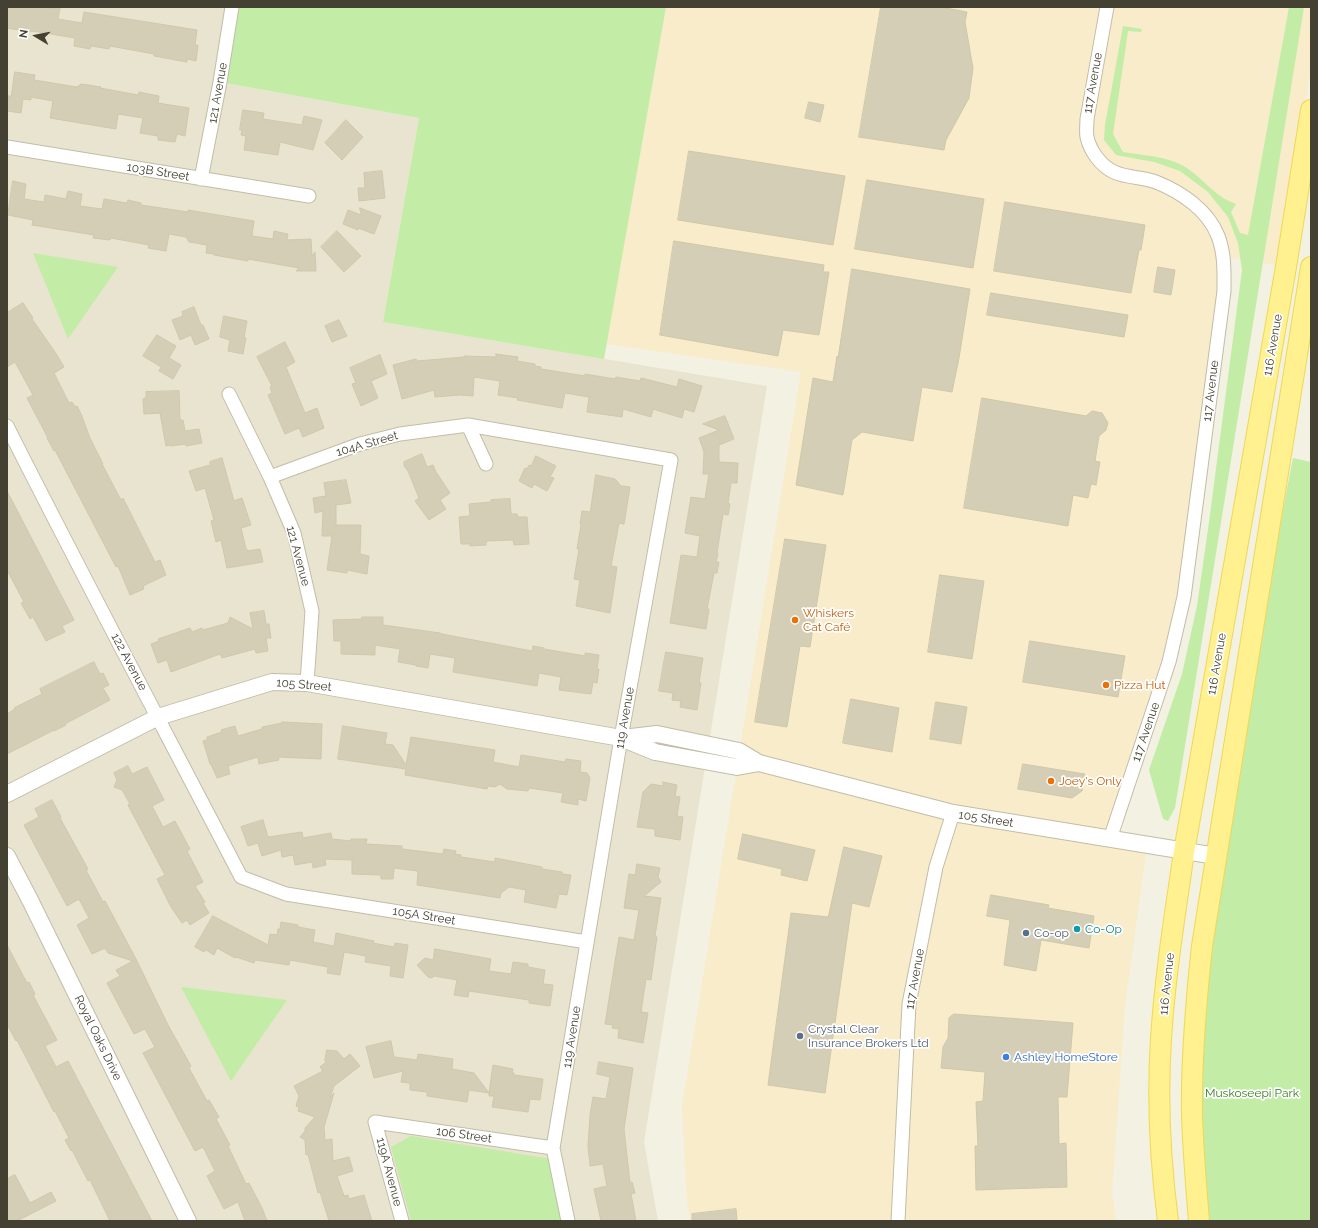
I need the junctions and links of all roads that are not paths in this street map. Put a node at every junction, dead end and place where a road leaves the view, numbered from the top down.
1 (232, 7) edge
2 (1107, 7) edge
3 (1311, 110) edge
4 (7, 147) edge
5 (201, 179) junction
6 (309, 196) dead end
7 (1311, 267) edge
8 (230, 394) dead end
9 (468, 424) junction
10 (7, 426) edge
11 (486, 464) dead end
12 (270, 477) junction
13 (307, 683) junction
14 (158, 717) junction
15 (621, 738) junction
16 (7, 794) edge
17 (953, 814) junction
18 (1110, 839) junction
19 (1184, 852) junction
20 (7, 856) edge
21 (1216, 856) junction
22 (262, 885) joint
23 (587, 942) junction
24 (375, 1122) joint
25 (553, 1148) junction
26 (188, 1221) edge
27 (402, 1221) edge
28 (568, 1221) edge
29 (898, 1221) edge
30 (1168, 1221) edge
31 (1199, 1221) edge

1 - 5 street, 121 Avenue
2 - 18 street, 117 Avenue
3 - 19 main road, 116 Avenue
4 - 5 street, 103B Street
5 - 6 street, 103B Street
7 - 21 main road, 116 Avenue
8 - 12 street, 121 Avenue
9 - 11 street
9 - 12 street, 104A Street
9 - 15 street, 119 Avenue
10 - 14 street, 122 Avenue
12 - 13 street, 121 Avenue
13 - 14 street, 105 Street
13 - 15 street, 105 Street
14 - 16 street, 105 Street
14 - 22 street, 122 Avenue
15 - 17 street, 105 Street
15 - 23 street, 119 Avenue
17 - 18 street, 105 Street
17 - 29 street, 117 Avenue
18 - 19 street, 105 Street
19 - 21 street, 105 Street
19 - 30 main road, 116 Avenue
20 - 26 street, Royal Oaks Drive
21 - 31 main road, 116 Avenue
22 - 23 street, 105A Street
23 - 25 street, 119 Avenue
24 - 25 street, 106 Street
24 - 27 street, 119A Avenue
25 - 28 street, 119 Avenue

